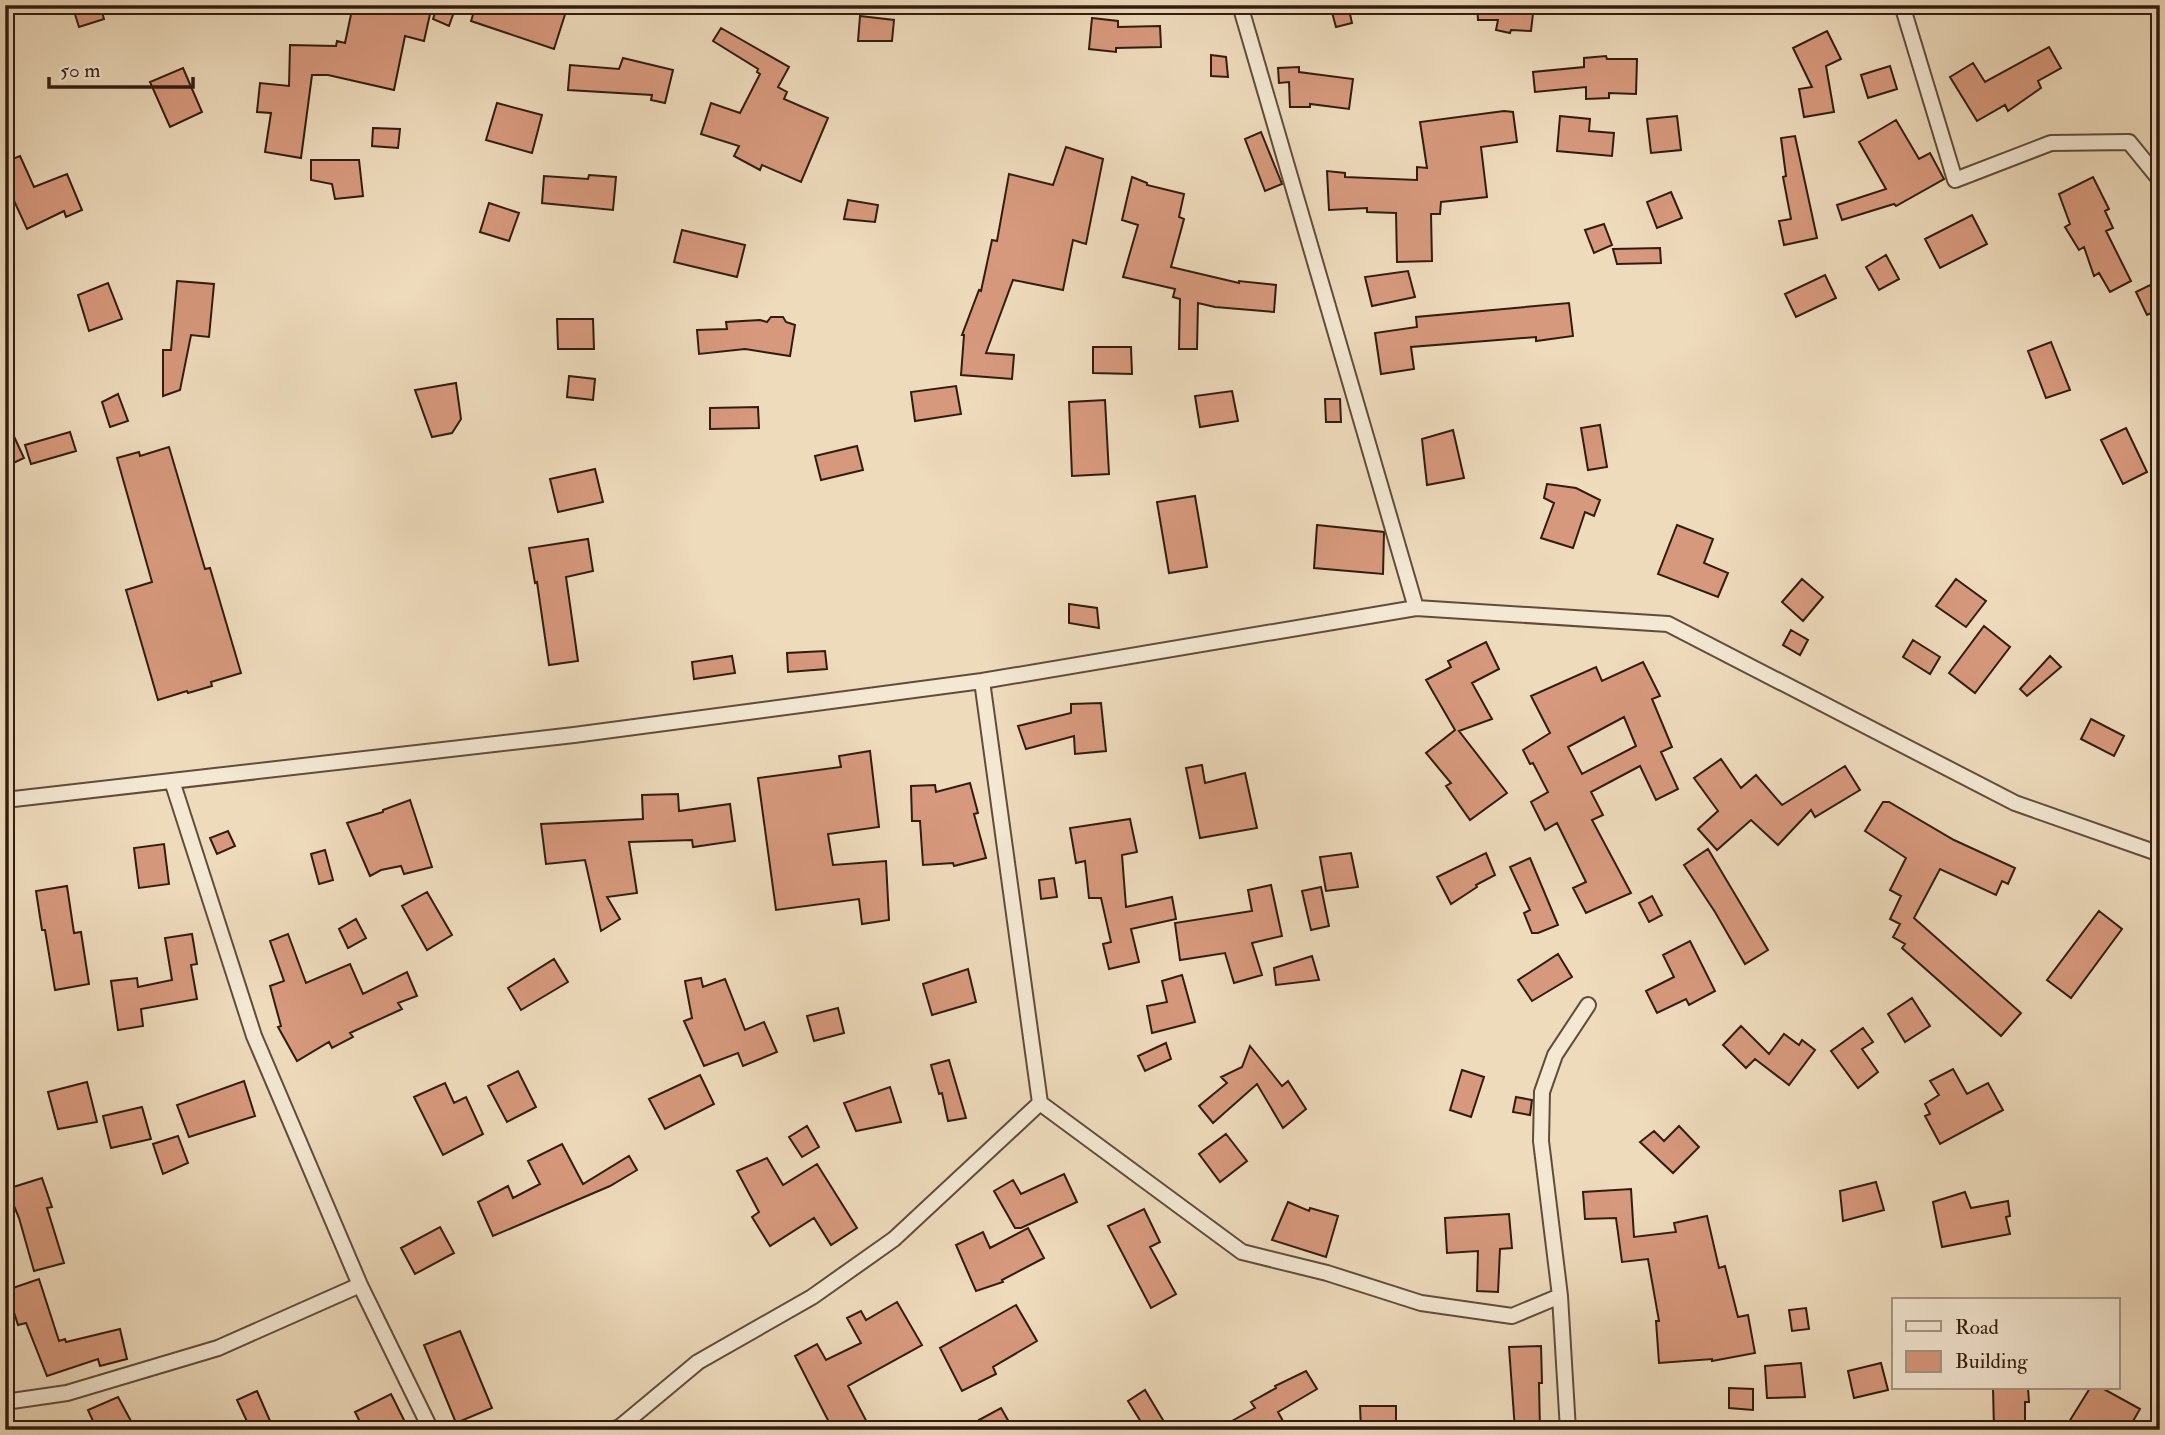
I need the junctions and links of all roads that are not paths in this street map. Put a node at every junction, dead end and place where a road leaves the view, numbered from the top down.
1 (1240, 5) edge
2 (1902, 5) edge
3 (2160, 180) edge
4 (1416, 608) junction
5 (982, 681) junction
6 (172, 781) junction
7 (5, 800) edge
8 (2160, 854) edge
9 (1588, 1005) dead end
10 (1040, 1103) junction
11 (360, 1285) junction
12 (1560, 1296) junction
13 (5, 1402) edge
14 (431, 1430) edge
15 (610, 1430) edge
16 (1568, 1430) edge

1 - 4 street
2 - 3 street
4 - 5 street
4 - 8 street
5 - 6 street
5 - 10 street
6 - 7 street
6 - 11 street
9 - 12 street
10 - 12 street
10 - 15 street
11 - 13 street
11 - 14 street
12 - 16 street

